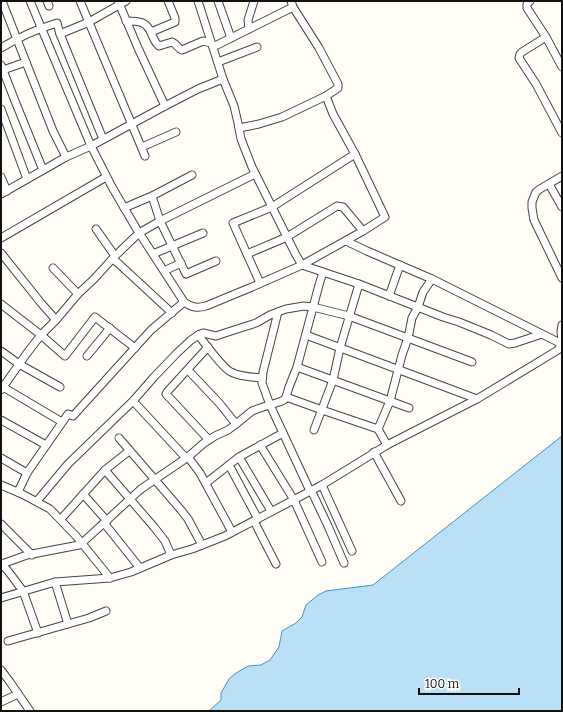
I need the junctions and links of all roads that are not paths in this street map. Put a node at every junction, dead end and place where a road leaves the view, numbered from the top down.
1 (2, 1) edge
2 (30, 1) edge
3 (80, 1) edge
4 (168, 1) edge
5 (198, 1) edge
6 (218, 1) edge
7 (254, 1) edge
8 (530, 1) edge
9 (121, 2) edge
10 (292, 4) edge
11 (126, 21) junction
12 (89, 22) junction
13 (41, 28) junction
14 (249, 29) junction
15 (151, 32) junction
16 (60, 34) junction
17 (546, 37) junction
18 (17, 38) junction
19 (231, 38) junction
20 (212, 45) junction
21 (257, 47) dead end
22 (1, 48) edge
23 (26, 62) junction
24 (218, 62) junction
25 (562, 67) edge
26 (2, 68) edge
27 (223, 79) junction
28 (326, 96) junction
29 (165, 106) junction
30 (1, 110) edge
31 (131, 124) junction
32 (239, 128) junction
33 (176, 132) dead end
34 (562, 133) edge
35 (103, 139) junction
36 (90, 146) junction
37 (142, 147) junction
38 (355, 154) junction
39 (145, 156) dead end
40 (66, 157) junction
41 (44, 170) junction
42 (255, 174) junction
43 (192, 175) dead end
44 (562, 176) edge
45 (1, 177) edge
46 (106, 177) junction
47 (27, 179) junction
48 (549, 184) junction
49 (4, 192) edge
50 (152, 196) junction
51 (272, 207) junction
52 (562, 207) edge
53 (124, 208) junction
54 (160, 221) junction
55 (96, 229) dead end
56 (363, 231) junction
57 (139, 233) junction
58 (203, 233) dead end
59 (287, 237) junction
60 (1, 238) edge
61 (346, 240) junction
62 (173, 246) junction
63 (1, 253) edge
64 (153, 254) junction
65 (247, 254) junction
66 (114, 258) junction
67 (216, 262) dead end
68 (181, 263) junction
69 (302, 265) junction
70 (400, 265) junction
71 (53, 268) dead end
72 (164, 271) junction
73 (323, 272) junction
74 (562, 278) edge
75 (432, 279) junction
76 (260, 283) junction
77 (359, 284) junction
78 (78, 294) junction
79 (389, 296) junction
80 (184, 302) junction
81 (1, 304) edge
82 (313, 307) junction
83 (418, 307) junction
84 (278, 312) junction
85 (172, 313) junction
86 (349, 316) junction
87 (56, 320) junction
88 (562, 325) edge
89 (110, 328) junction
90 (542, 334) junction
91 (41, 335) junction
92 (198, 335) junction
93 (306, 335) junction
94 (408, 338) junction
95 (562, 343) edge
96 (208, 347) junction
97 (135, 348) junction
98 (340, 348) junction
99 (1, 351) edge
100 (87, 356) dead end
101 (472, 362) dead end
102 (19, 364) junction
103 (297, 367) junction
104 (188, 370) junction
105 (398, 370) junction
106 (262, 378) junction
107 (333, 380) junction
108 (60, 386) dead end
109 (2, 389) edge
110 (286, 397) junction
111 (477, 399) junction
112 (133, 401) junction
113 (390, 401) junction
114 (270, 405) junction
115 (409, 408) dead end
116 (322, 410) junction
117 (1, 420) edge
118 (62, 422) junction
119 (236, 424) junction
120 (314, 430) dead end
121 (378, 430) junction
122 (283, 433) junction
123 (119, 438) dead end
124 (209, 440) junction
125 (46, 445) junction
126 (260, 445) junction
127 (387, 445) junction
128 (129, 451) junction
129 (374, 452) junction
130 (187, 457) junction
131 (239, 457) junction
132 (1, 458) edge
133 (229, 465) junction
134 (105, 470) junction
135 (27, 473) junction
136 (155, 480) junction
137 (206, 483) junction
138 (1, 485) edge
139 (322, 485) junction
140 (310, 491) junction
141 (18, 492) junction
142 (83, 494) junction
143 (130, 500) junction
144 (294, 500) junction
145 (37, 501) junction
146 (401, 501) dead end
147 (272, 511) junction
148 (60, 519) junction
149 (256, 520) junction
150 (105, 522) junction
151 (1, 524) edge
152 (232, 532) junction
153 (82, 543) junction
154 (202, 545) junction
155 (352, 551) dead end
156 (32, 554) junction
157 (171, 555) junction
158 (322, 562) dead end
159 (344, 563) dead end
160 (1, 564) edge
161 (276, 564) dead end
162 (140, 568) junction
163 (110, 578) junction
164 (55, 582) junction
165 (23, 591) junction
166 (1, 598) edge
167 (106, 611) dead end
168 (68, 624) junction
169 (38, 632) junction
170 (8, 641) dead end
171 (1, 670) edge
172 (18, 694) junction
173 (1, 702) edge
174 (30, 711) edge

1 - 18 street
2 - 13 street
3 - 12 street
4 - 15 street
5 - 20 street
6 - 19 street
7 - 14 street
8 - 17 street
9 - 11 street
9 - 12 street
10 - 14 street
10 - 28 street
11 - 15 street
11 - 29 street
12 - 16 street
12 - 31 street
13 - 16 street
13 - 18 street
13 - 36 street
14 - 19 street
15 - 20 street
16 - 35 street
17 - 25 street
17 - 34 street
18 - 22 street
18 - 23 street
19 - 20 street
20 - 24 street
21 - 24 street
23 - 26 street
23 - 40 street
24 - 27 street
26 - 41 street
27 - 29 street
27 - 32 street
28 - 32 street
28 - 38 street
29 - 31 street
30 - 47 street
31 - 35 street
31 - 37 street
32 - 42 street
33 - 37 street
35 - 36 street
36 - 40 street
36 - 46 street
37 - 39 street
38 - 51 street
38 - 56 street
40 - 41 street
41 - 47 street
42 - 51 street
42 - 54 street
43 - 50 street
44 - 48 street
45 - 49 street
46 - 53 street
46 - 60 street
47 - 49 street
48 - 52 street
48 - 74 street
50 - 53 street
50 - 54 street
51 - 59 street
51 - 65 street
53 - 57 street
54 - 57 street
54 - 62 street
55 - 66 street
56 - 59 street
56 - 61 street
57 - 64 street
57 - 66 street
58 - 62 street
59 - 65 street
59 - 69 street
61 - 69 street
61 - 70 street
62 - 64 street
62 - 68 street
63 - 87 street
64 - 72 street
65 - 76 street
66 - 78 street
66 - 85 street
67 - 68 street
68 - 72 street
69 - 73 street
69 - 76 street
70 - 75 street
70 - 79 street
71 - 78 street
72 - 80 street
73 - 77 street
73 - 82 street
75 - 83 street
75 - 90 street
76 - 80 street
77 - 79 street
77 - 86 street
78 - 87 street
79 - 83 street
80 - 85 street
81 - 91 street
82 - 84 street
82 - 86 street
82 - 93 street
83 - 90 street
83 - 94 street
84 - 92 street
84 - 106 street
85 - 97 street
86 - 94 street
86 - 98 street
87 - 91 street
88 - 95 street
89 - 91 street
89 - 97 street
89 - 100 street
90 - 95 street
91 - 102 street
92 - 96 street
92 - 112 street
93 - 98 street
93 - 103 street
94 - 101 street
94 - 105 street
95 - 111 street
96 - 104 street
96 - 106 street
97 - 118 street
98 - 105 street
98 - 107 street
99 - 102 street
102 - 108 street
102 - 109 street
103 - 107 street
103 - 110 street
104 - 119 street
104 - 124 street
105 - 111 street
105 - 113 street
106 - 114 street
107 - 113 street
107 - 116 street
109 - 118 street
110 - 114 street
110 - 116 street
111 - 127 street
112 - 130 street
112 - 145 street
113 - 115 street
113 - 121 street
114 - 119 street
114 - 122 street
116 - 120 street
116 - 121 street
117 - 125 street
118 - 125 street
119 - 124 street
121 - 127 street
122 - 126 street
122 - 140 street
123 - 128 street
124 - 130 street
125 - 135 street
126 - 131 street
126 - 144 street
127 - 129 street
128 - 134 street
128 - 136 street
129 - 139 street
129 - 146 street
130 - 136 street
130 - 137 street
131 - 133 street
131 - 147 street
132 - 135 street
133 - 137 street
133 - 149 street
134 - 142 street
134 - 143 street
135 - 141 street
136 - 143 street
136 - 154 street
137 - 152 street
138 - 141 street
139 - 140 street
139 - 155 street
140 - 144 street
140 - 159 street
141 - 145 street
142 - 148 street
142 - 150 street
143 - 150 street
143 - 157 street
144 - 147 street
144 - 158 street
145 - 148 street
147 - 149 street
148 - 153 street
149 - 152 street
149 - 161 street
150 - 153 street
150 - 162 street
151 - 156 street
152 - 154 street
153 - 156 street
153 - 163 street
154 - 157 street
156 - 160 street
157 - 162 street
160 - 165 street
162 - 163 street
163 - 164 street
164 - 165 street
164 - 168 street
165 - 166 street
165 - 169 street
167 - 168 street
168 - 169 street
169 - 170 street
171 - 172 street
172 - 173 street
172 - 174 street

